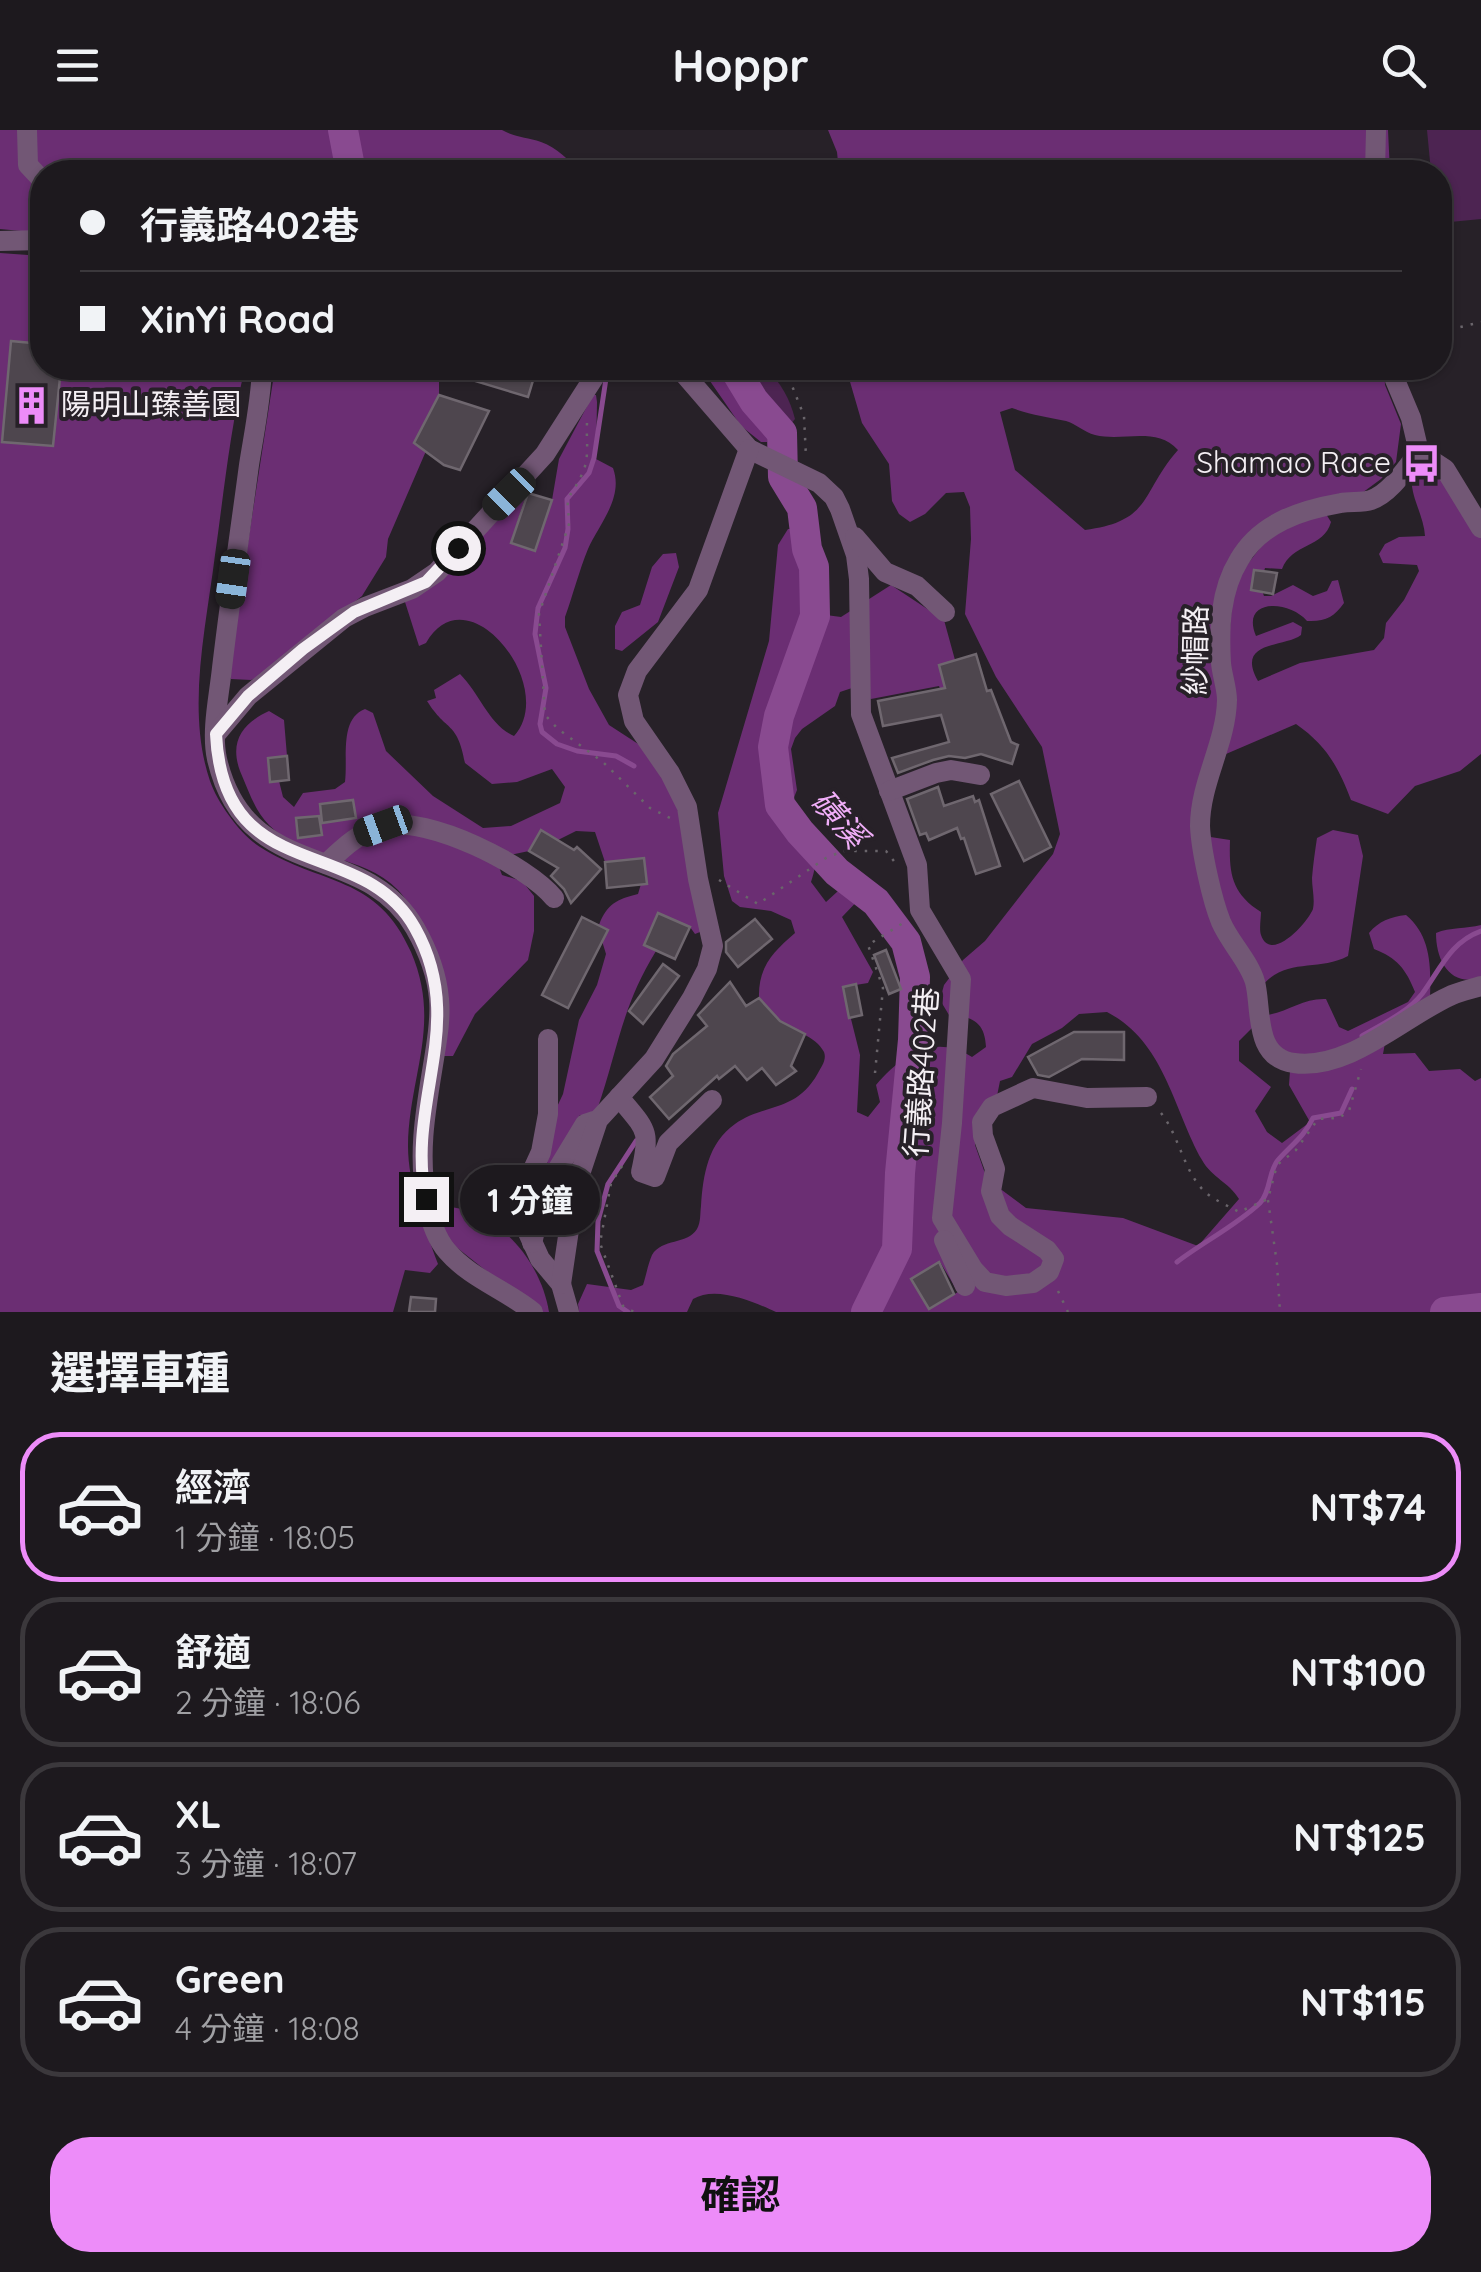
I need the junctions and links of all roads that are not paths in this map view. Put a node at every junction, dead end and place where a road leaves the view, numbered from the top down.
1 (27, 130) edge
2 (1376, 130) edge
3 (1375, 160) edge
4 (30, 167) edge
5 (30, 240) edge
6 (0, 241) edge
7 (260, 380) edge
8 (592, 380) edge
9 (689, 380) edge
10 (1395, 380) edge
11 (1419, 452) junction
12 (757, 454) junction
13 (1481, 528) edge
14 (850, 532) junction
15 (945, 612) dead end
16 (216, 734) junction
17 (980, 775) dead end
18 (889, 791) junction
19 (326, 864) junction
20 (554, 898) dead end
21 (1481, 986) edge
22 (548, 1040) dead end
23 (619, 1097) junction
24 (1147, 1097) road end
25 (712, 1100) dead end
26 (598, 1120) junction
27 (942, 1218) junction
28 (532, 1244) junction
29 (561, 1284) junction
30 (965, 1286) dead end
31 (533, 1312) edge
32 (570, 1312) edge

1 - 4 street
2 - 3 street
5 - 6 street
7 - 16 street
8 - 16 street
9 - 12 street
10 - 11 street
11 - 13 street
11 - 21 street, 紗帽路
12 - 14 street, 行義路402巷
12 - 23 street
14 - 15 street
14 - 18 street, 行義路402巷
16 - 19 street
17 - 18 street
18 - 27 street, 行義路402巷
19 - 20 street
19 - 31 street
22 - 28 street
23 - 25 street
23 - 26 street
24 - 27 street
26 - 28 street
26 - 29 street
27 - 30 street
28 - 29 street
29 - 32 street

